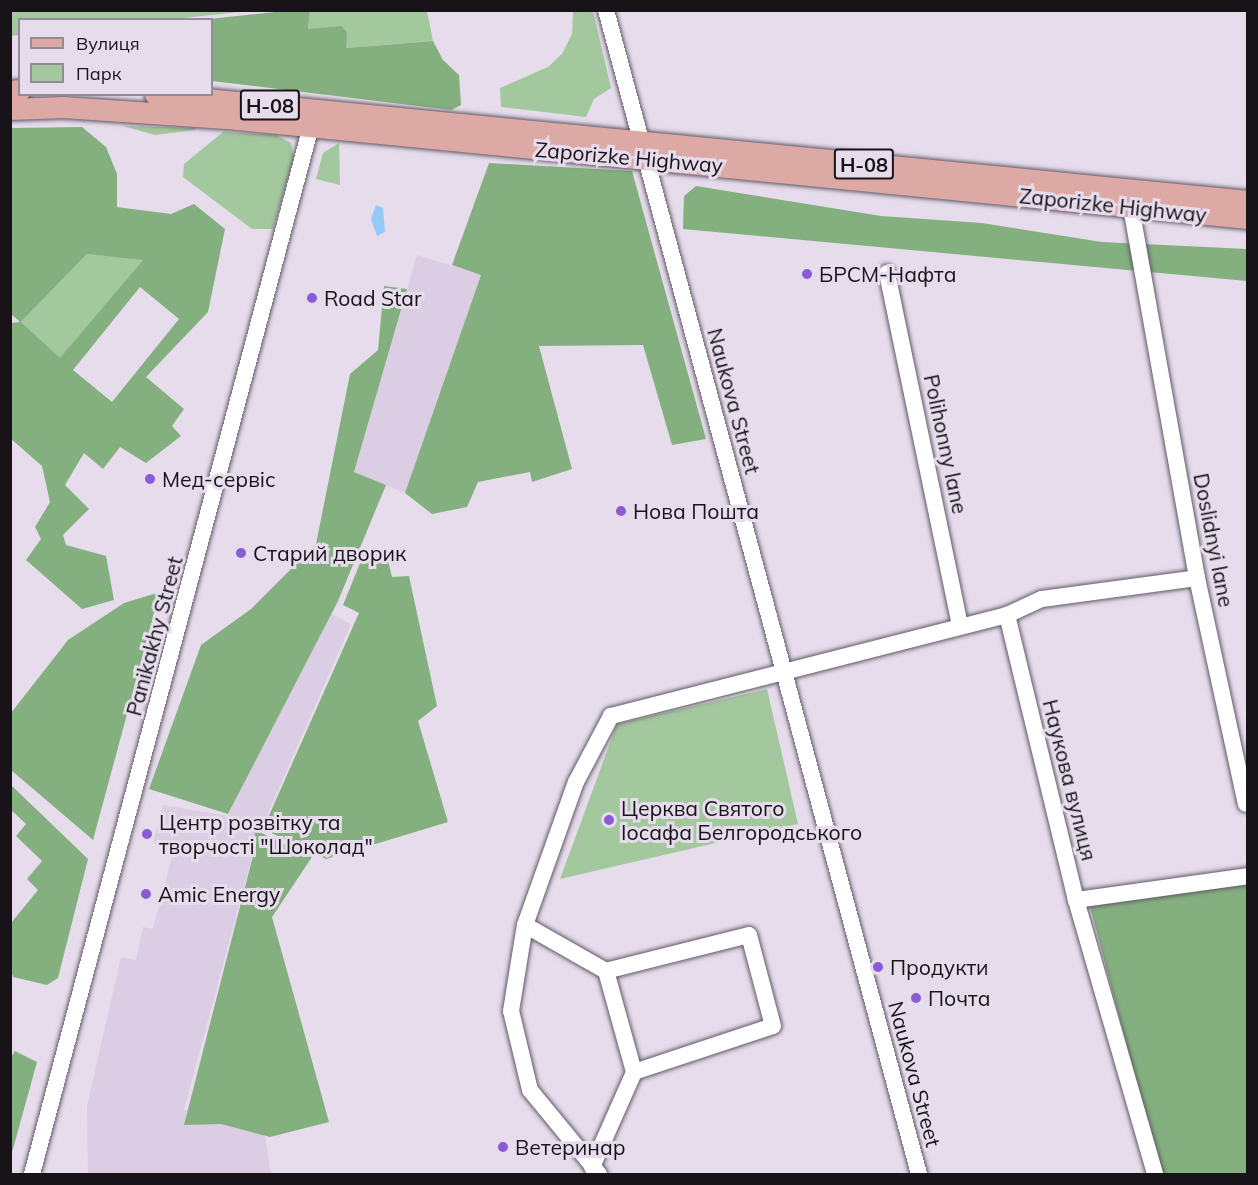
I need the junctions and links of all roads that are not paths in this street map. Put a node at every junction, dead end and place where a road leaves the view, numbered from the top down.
1 (606, 10) edge
2 (168, 96) edge
3 (10, 109) edge
4 (314, 118) junction
5 (643, 150) junction
6 (1248, 201) edge
7 (1131, 207) junction
8 (1248, 218) edge
9 (887, 273) dead end
10 (1197, 579) junction
11 (1007, 615) junction
12 (960, 624) junction
13 (786, 672) junction
14 (1246, 804) dead end
15 (1248, 876) edge
16 (1076, 900) junction
17 (525, 925) junction
18 (606, 971) junction
19 (634, 1072) junction
20 (596, 1171) edge
21 (32, 1174) edge
22 (918, 1174) edge
23 (1155, 1174) edge

1 - 5 street, Naukova Street
2 - 4 main road, Zaporizke Highway / Н-08
3 - 4 main road, Zaporizke Highway / Н-08
4 - 5 main road, Zaporizke Highway / Н-08
4 - 21 street, Panikakhy Street
5 - 6 main road, Zaporizke Highway / Н-08
5 - 7 main road, Zaporizke Highway / Н-08
5 - 13 street, Naukova Street
7 - 8 main road, Zaporizke Highway / Н-08
7 - 10 street, Doslidnyi lane
9 - 12 street, Polihonny lane
10 - 11 street
10 - 14 street, Doslidnyi lane
11 - 12 street
11 - 16 street, Наукова вулиця
12 - 13 street
13 - 17 street
13 - 22 street, Naukova Street
15 - 16 street
16 - 23 street, Наукова вулиця
17 - 18 street
17 - 20 street
18 - 19 street
18 - 19 street
19 - 20 street

